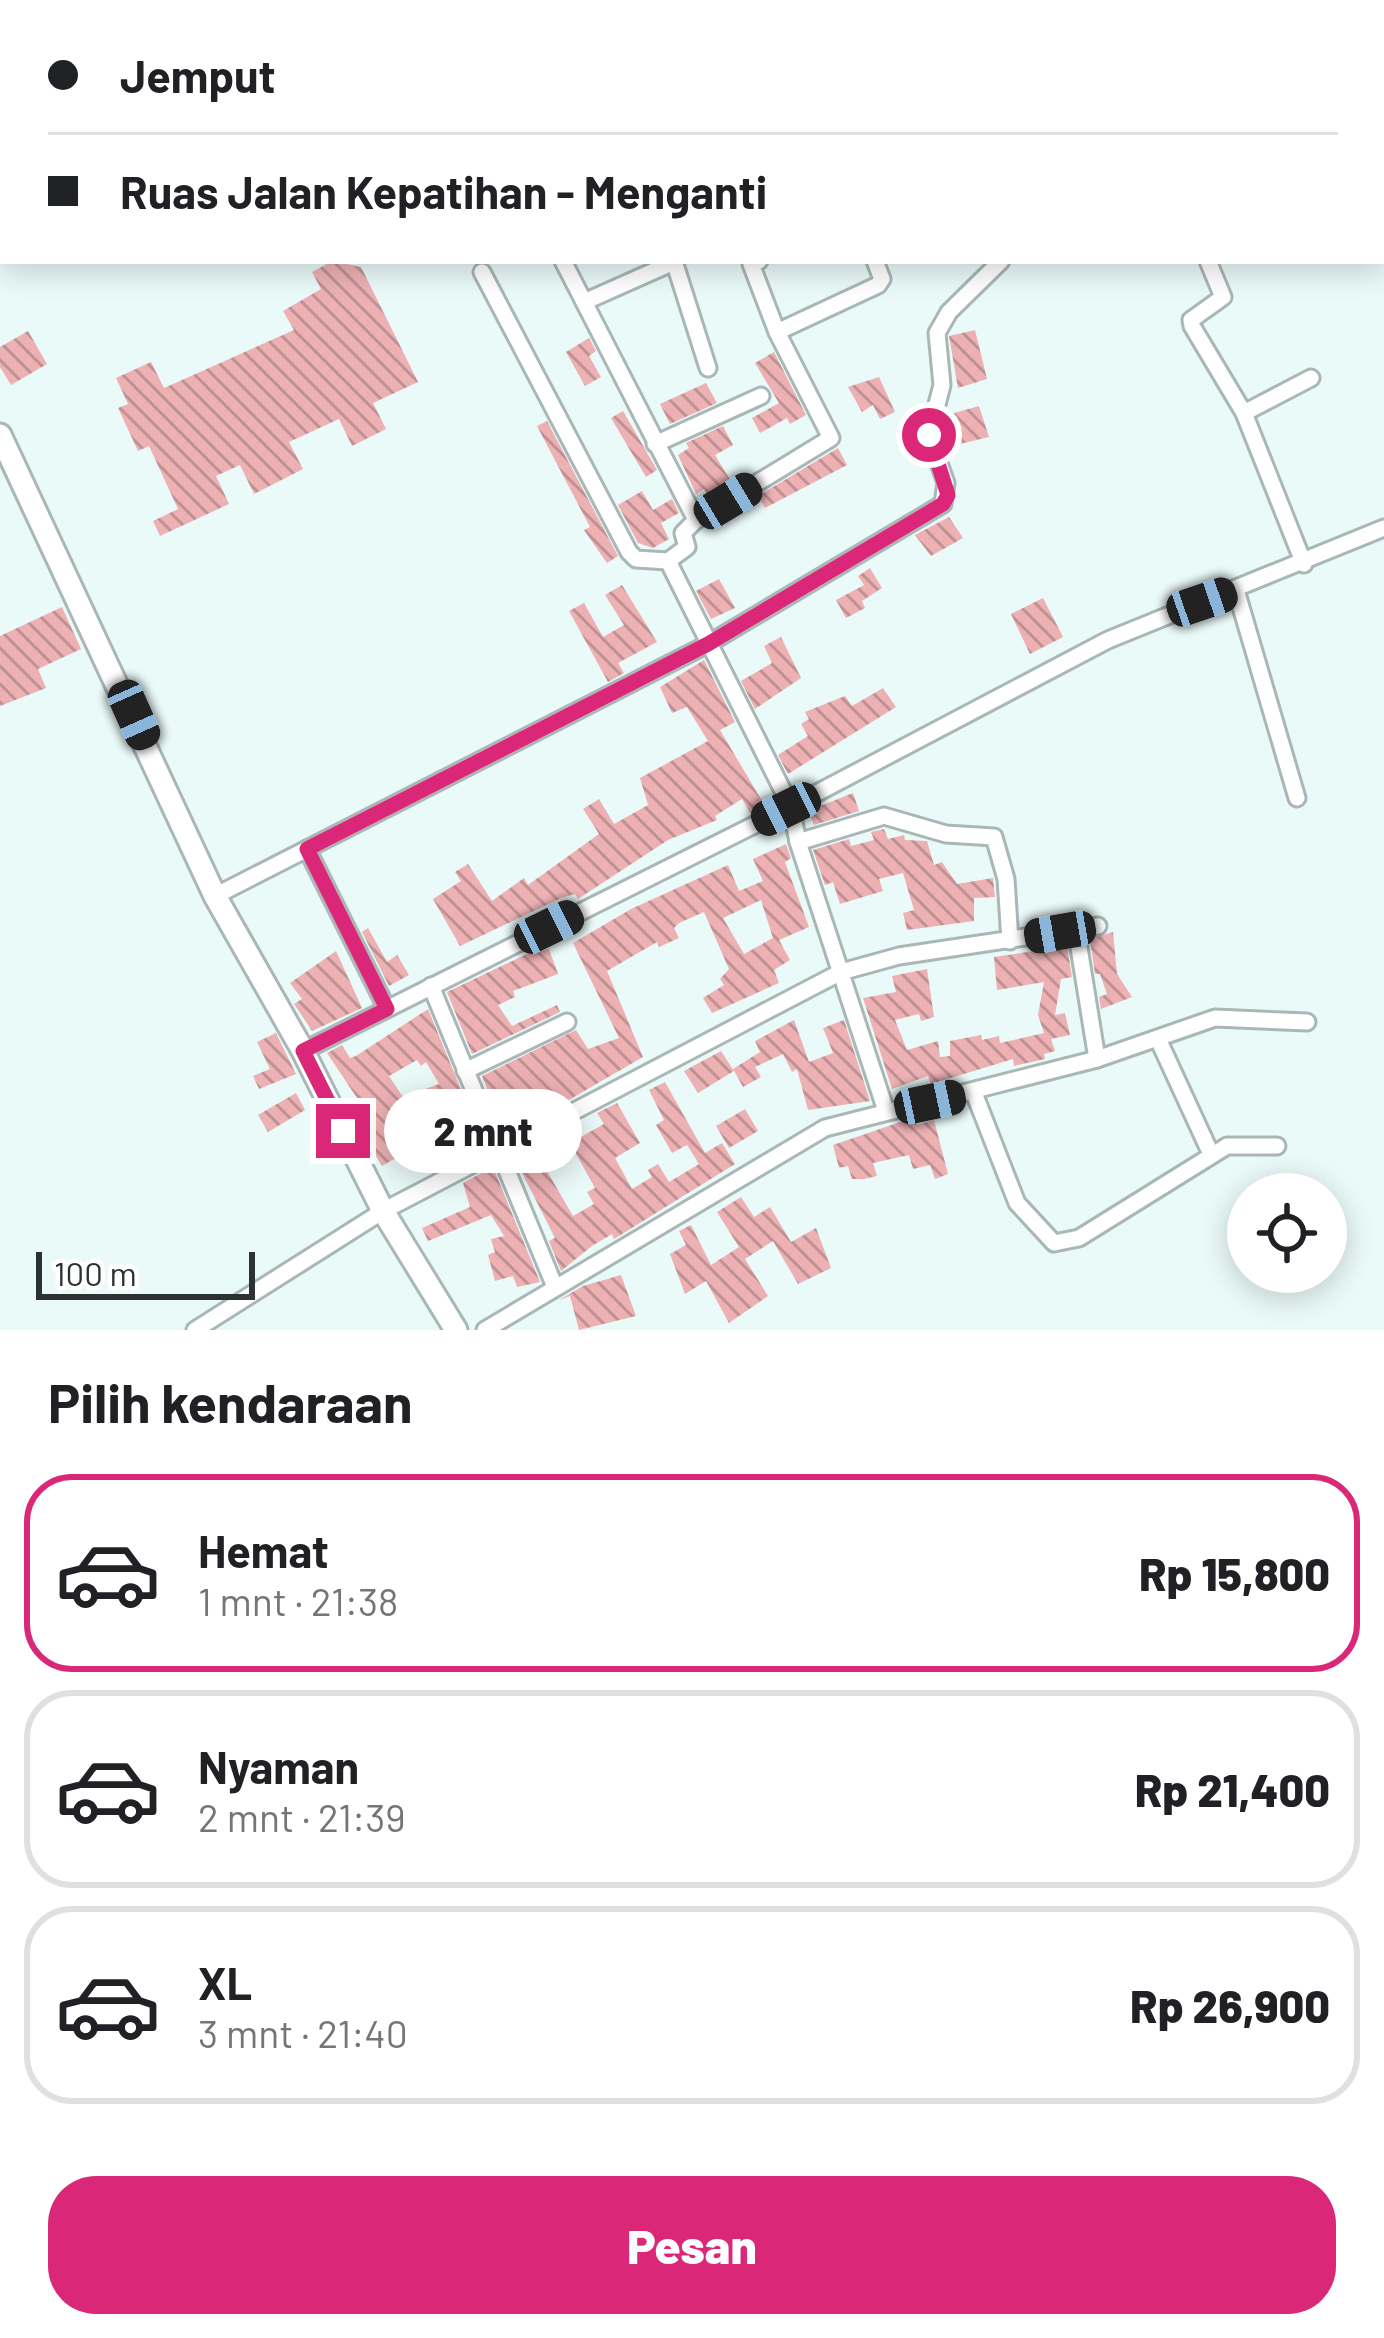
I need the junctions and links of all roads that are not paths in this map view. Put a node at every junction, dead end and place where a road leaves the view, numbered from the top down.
1 (565, 264) edge
2 (670, 264) edge
3 (675, 264) edge
4 (751, 264) edge
5 (876, 264) edge
6 (998, 264) edge
7 (1209, 264) edge
8 (482, 272) dead end
9 (584, 302) junction
10 (777, 332) junction
11 (708, 368) dead end
12 (1311, 378) dead end
13 (761, 396) dead end
14 (1244, 412) junction
15 (0, 435) edge
16 (655, 444) junction
17 (696, 520) junction
18 (1384, 528) edge
19 (668, 561) junction
20 (1304, 564) junction
21 (1236, 590) junction
22 (708, 644) junction
23 (1297, 798) dead end
24 (791, 807) junction
25 (798, 842) junction
26 (307, 849) junction
27 (215, 896) junction
28 (1098, 926) dead end
29 (1076, 929) junction
30 (1010, 941) junction
31 (841, 972) junction
32 (431, 986) junction
33 (387, 1009) junction
34 (567, 1022) dead end
35 (1307, 1022) dead end
36 (1158, 1039) junction
37 (303, 1051) junction
38 (1097, 1059) junction
39 (465, 1071) junction
40 (974, 1093) junction
41 (886, 1111) junction
42 (1277, 1145) dead end
43 (499, 1151) junction
44 (1211, 1154) junction
45 (383, 1211) junction
46 (555, 1287) junction
47 (195, 1330) edge
48 (456, 1330) edge
49 (485, 1330) edge

1 - 9 street
2 - 9 street
3 - 11 street
4 - 10 street
5 - 10 street
6 - 22 street
7 - 14 street
8 - 19 street
9 - 16 street
10 - 17 street
12 - 14 street
13 - 16 street
14 - 20 street
15 - 27 main road
16 - 17 street
17 - 19 street
18 - 20 street
19 - 22 street
20 - 21 street
21 - 23 street
21 - 24 street
22 - 24 street
22 - 26 street
24 - 25 street
24 - 32 street
25 - 30 street
25 - 31 street
26 - 27 street
26 - 33 street
27 - 37 main road
28 - 29 street
29 - 30 street
29 - 38 street
30 - 31 street
31 - 41 street
31 - 43 street
32 - 33 street
32 - 39 street
33 - 37 street
34 - 39 street
35 - 36 street
36 - 38 street
36 - 44 street
37 - 45 main road
38 - 40 street
39 - 43 street
40 - 41 street
40 - 44 street
41 - 46 street
42 - 44 street
43 - 45 street
43 - 46 street
45 - 47 street
45 - 48 main road
46 - 49 street

